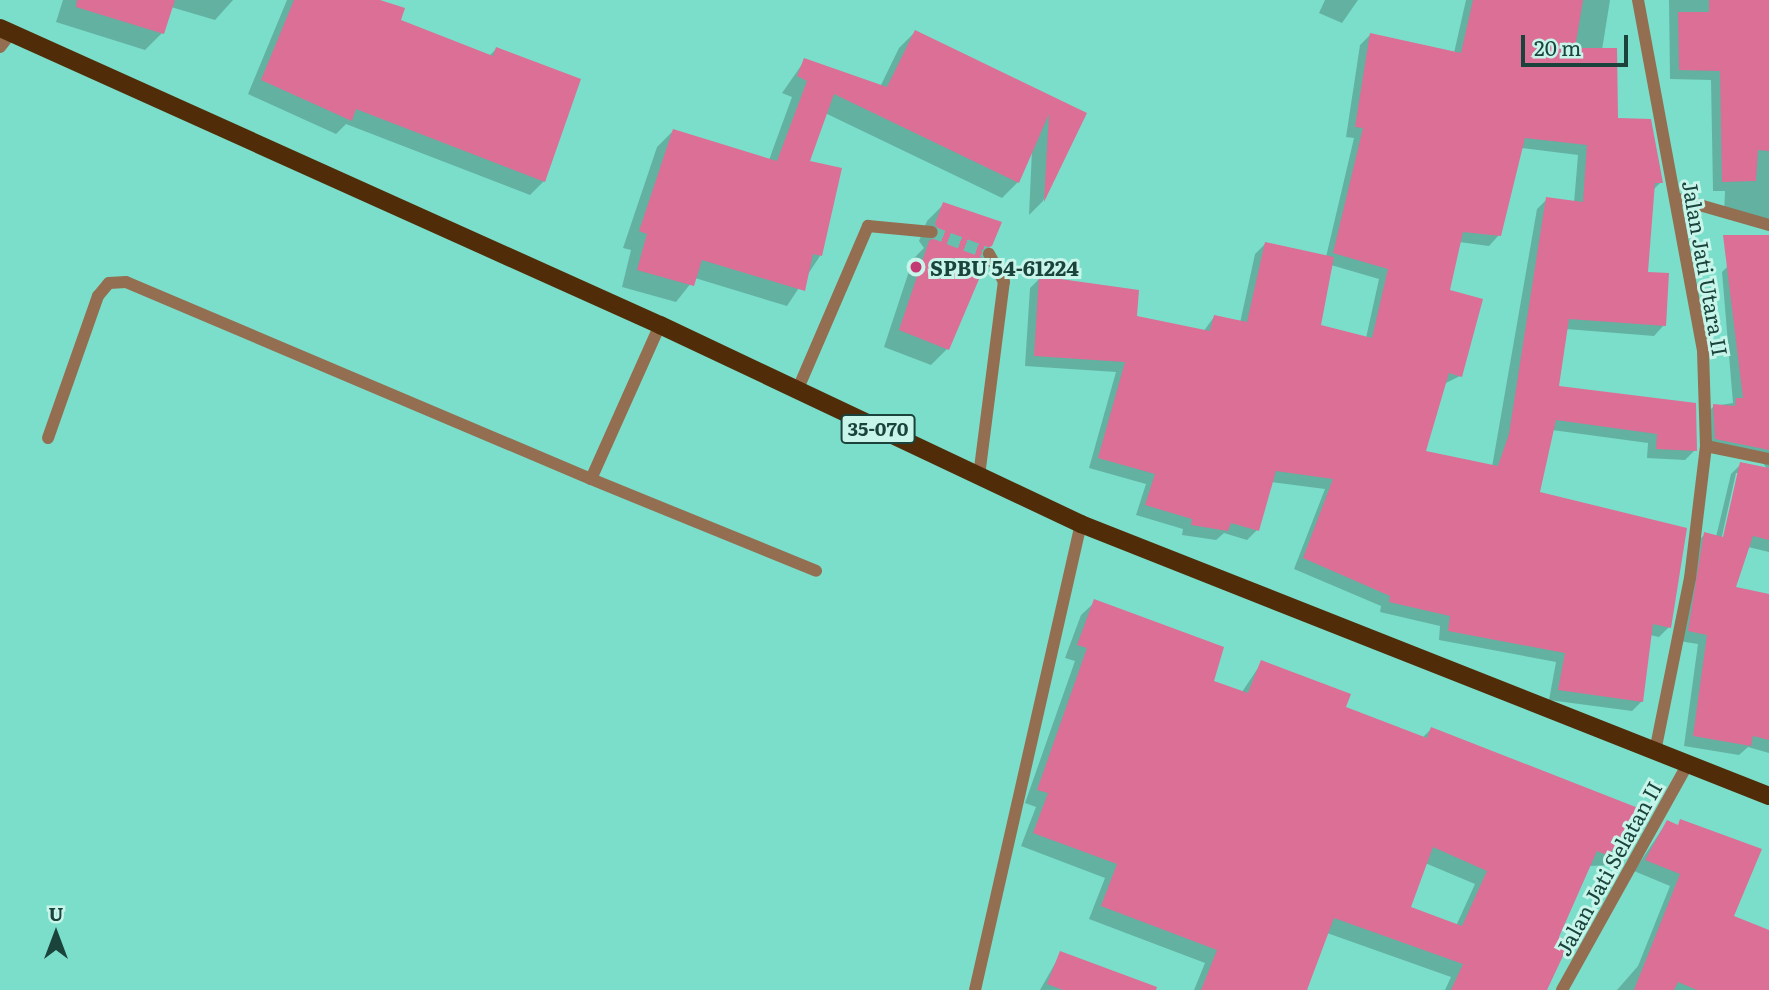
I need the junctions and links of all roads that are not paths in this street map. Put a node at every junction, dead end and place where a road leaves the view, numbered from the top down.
1 (1638, 0) edge
2 (4, 36) edge
3 (1675, 198) junction
4 (1769, 225) edge
5 (932, 232) tunnel mouth
6 (989, 254) tunnel mouth
7 (660, 325) junction
8 (797, 391) junction
9 (48, 438) dead end
10 (1706, 446) junction
11 (1769, 459) edge
12 (979, 476) junction
13 (591, 479) junction
14 (1081, 524) junction
15 (816, 571) dead end
16 (1655, 751) junction
17 (1688, 764) junction
18 (1769, 796) edge
19 (975, 990) edge
20 (1562, 990) edge

1 - 3 street, Jalan Jati Utara II
2 - 7 main road, 35-070
3 - 4 street
3 - 10 street, Jalan Jati Utara II
5 - 8 street
6 - 12 street
7 - 8 main road, 35-070
7 - 13 street
8 - 12 main road, 35-070
9 - 13 street
10 - 11 street
10 - 16 street, Jalan Jati Utara II
12 - 14 main road, 35-070
13 - 15 street
14 - 16 main road, 35-070
14 - 19 street
16 - 17 main road, 35-070
17 - 18 main road, 35-070
17 - 20 street, Jalan Jati Selatan II

